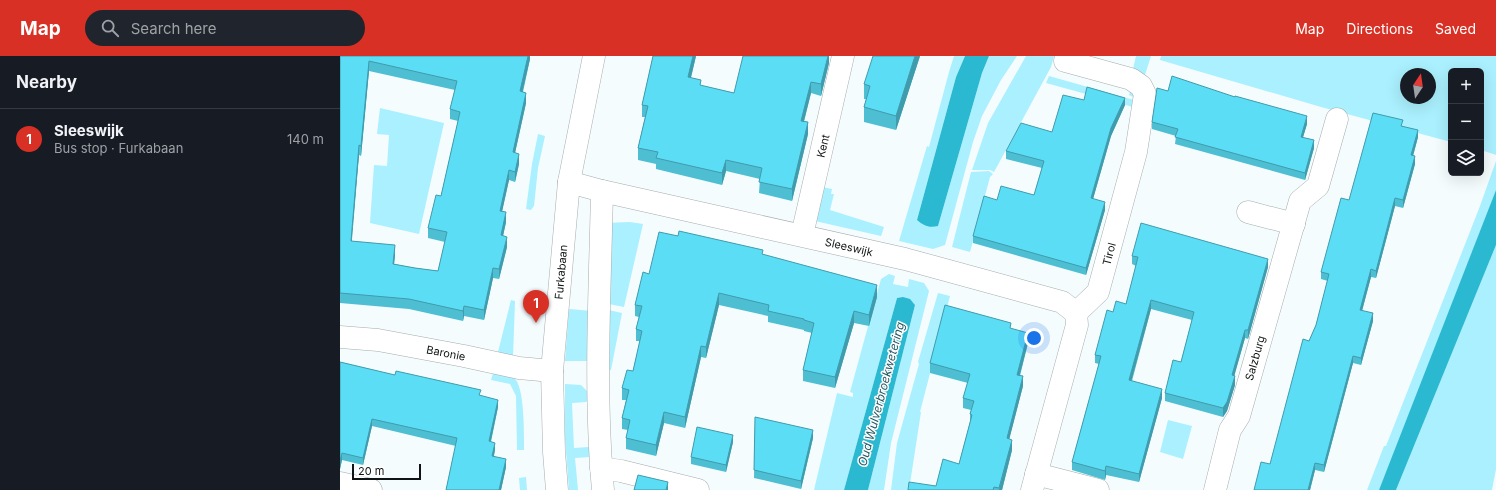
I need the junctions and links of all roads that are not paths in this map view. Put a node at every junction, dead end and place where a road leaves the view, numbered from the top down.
1 (594, 56) edge
2 (843, 56) edge
3 (1065, 61) dead end
4 (1337, 119) dead end
5 (570, 182) junction
6 (602, 191) junction
7 (1248, 212) dead end
8 (1294, 224) junction
9 (802, 235) junction
10 (1076, 313) junction
11 (340, 337) edge
12 (552, 371) junction
13 (601, 468) junction
14 (1034, 482) edge
15 (340, 483) edge
16 (371, 490) edge
17 (556, 490) edge
18 (602, 490) edge
19 (698, 490) edge
20 (1098, 490) edge
21 (1215, 490) edge

1 - 5 street, Furkabaan
2 - 9 street, Kent
3 - 10 street, Tirol
4 - 8 street, Salzburg
5 - 6 street, Sleeswijk
5 - 12 street, Furkabaan
6 - 9 street, Sleeswijk
6 - 13 street
7 - 8 street
8 - 21 street, Salzburg
9 - 10 street, Sleeswijk
10 - 14 street
11 - 12 street, Baronie
12 - 17 street, Furkabaan
13 - 18 street
13 - 19 street
14 - 20 street
15 - 16 street

